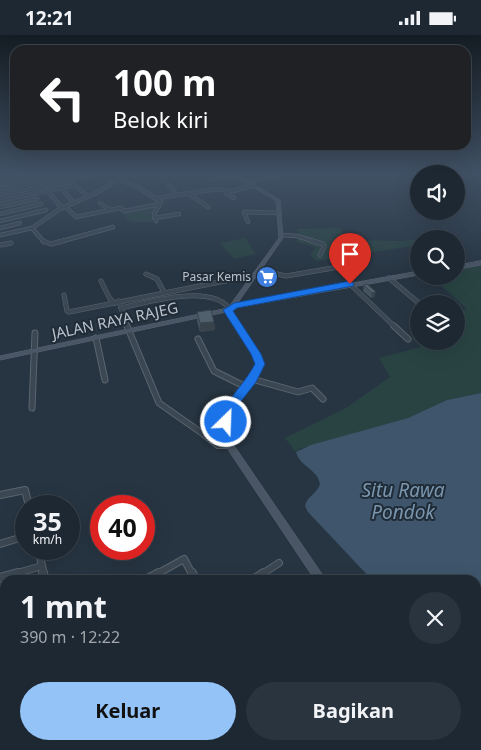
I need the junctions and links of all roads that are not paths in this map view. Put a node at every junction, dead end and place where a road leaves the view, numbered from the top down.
1 (30, 207) edge
2 (43, 207) edge
3 (64, 207) joint
4 (106, 207) edge
5 (143, 207) edge
6 (158, 207) edge
7 (279, 207) edge
8 (110, 210) junction
9 (46, 211) junction
10 (280, 213) junction
11 (0, 214) edge
12 (51, 215) junction
13 (179, 215) dead end
14 (16, 217) junction
15 (59, 218) dead end
16 (0, 221) edge
17 (248, 222) dead end
18 (20, 223) junction
19 (0, 227) edge
20 (113, 227) dead end
21 (32, 228) junction
22 (25, 229) junction
23 (0, 235) edge
24 (282, 235) junction
25 (11, 243) dead end
26 (0, 245) edge
27 (320, 255) dead end
28 (481, 263) edge
29 (465, 266) edge
30 (333, 268) dead end
31 (259, 270) junction
32 (146, 273) dead end
33 (410, 274) edge
34 (255, 275) junction
35 (389, 277) junction
36 (101, 281) dead end
37 (350, 284) junction
38 (164, 291) junction
39 (64, 295) dead end
40 (410, 295) edge
41 (117, 302) junction
42 (122, 308) junction
43 (231, 308) junction
44 (129, 331) junction
45 (35, 333) dead end
46 (96, 338) junction
47 (198, 339) dead end
48 (408, 339) dead end
49 (35, 351) junction
50 (0, 359) edge
51 (252, 379) junction
52 (105, 381) dead end
53 (246, 387) junction
54 (323, 399) dead end
55 (32, 408) dead end
56 (228, 445) junction
57 (0, 495) edge
58 (26, 495) edge
59 (15, 539) edge
60 (0, 544) edge
61 (41, 560) edge
62 (279, 563) dead end
63 (42, 566) junction
64 (13, 575) edge
65 (44, 575) edge
66 (155, 575) edge
67 (192, 575) edge
68 (261, 575) edge
69 (318, 575) edge

1 - 11 street
2 - 9 street
3 - 8 street
3 - 12 street
4 - 8 street
5 - 8 street
6 - 13 street
7 - 10 main road
9 - 12 street
9 - 14 street
10 - 17 street
10 - 24 main road
12 - 15 street
12 - 21 street
14 - 16 street
14 - 18 street
18 - 19 street
18 - 22 street
20 - 21 street
21 - 22 street
22 - 23 street
24 - 27 street
24 - 31 main road
25 - 26 street
28 - 29 main road
30 - 31 street
31 - 34 main road
32 - 38 street
33 - 35 main road, JALAN RAYA RAJEG
34 - 38 street
34 - 43 main road
35 - 37 main road, JALAN RAYA RAJEG
35 - 40 street
36 - 41 street
37 - 43 main road, JALAN RAYA RAJEG
37 - 48 street
38 - 41 street
39 - 41 street
41 - 42 street
42 - 43 street
42 - 44 street
43 - 44 main road, JALAN RAYA RAJEG
43 - 51 main road
44 - 46 main road, JALAN RAYA RAJEG
44 - 56 street
45 - 49 street
46 - 49 main road, JALAN RAYA RAJEG
46 - 52 street
47 - 53 street
49 - 50 main road, JALAN RAYA RAJEG
49 - 55 street
51 - 53 main road
51 - 54 street
53 - 56 main road
56 - 69 main road
57 - 58 street
59 - 60 street
61 - 63 street
62 - 68 street
63 - 64 street
63 - 65 street
66 - 67 street

